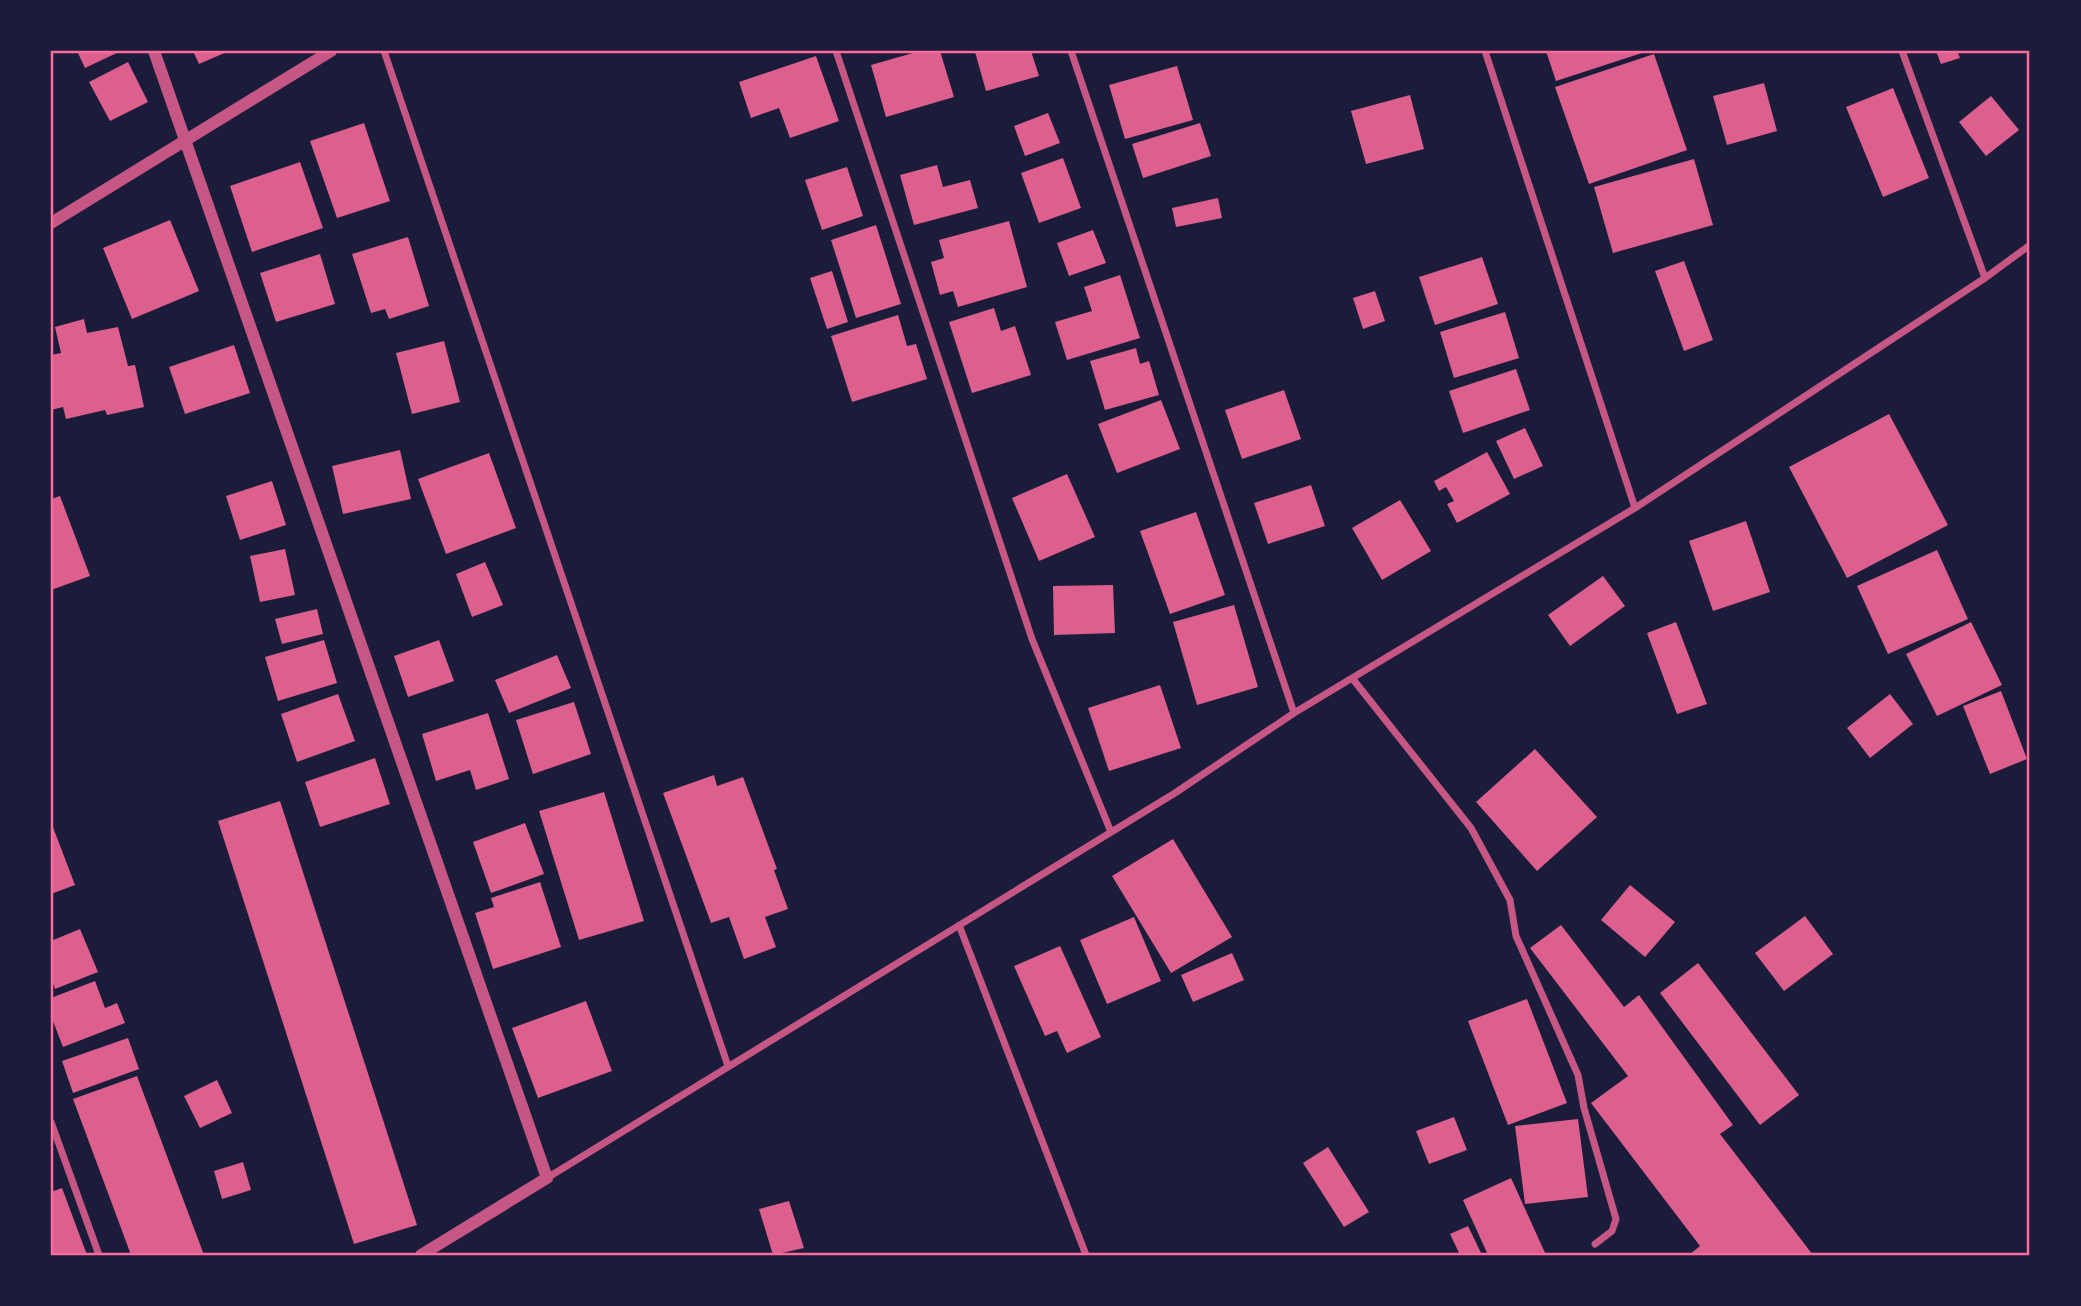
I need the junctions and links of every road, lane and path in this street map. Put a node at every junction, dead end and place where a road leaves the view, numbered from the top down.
1 (154, 51) edge
2 (331, 51) edge
3 (384, 51) edge
4 (836, 51) edge
5 (1071, 51) edge
6 (1485, 51) edge
7 (1902, 51) edge
8 (185, 141) junction
9 (51, 223) edge
10 (2030, 245) edge
11 (1985, 278) junction
12 (1635, 509) junction
13 (1352, 678) junction
14 (1294, 713) junction
15 (1111, 832) junction
16 (959, 925) junction
17 (728, 1066) junction
18 (51, 1122) edge
19 (547, 1178) junction
20 (1595, 1244) dead end
21 (99, 1255) edge
22 (421, 1255) edge
23 (1086, 1255) edge

1 - 8 street
2 - 8 street
3 - 17 street
4 - 15 street
5 - 14 street
6 - 12 street
7 - 11 street
8 - 9 street
8 - 19 street
10 - 11 street
11 - 12 street
12 - 13 street
13 - 14 street
13 - 20 street
14 - 15 street
15 - 16 street
16 - 17 street
16 - 23 street
17 - 19 street
18 - 21 street
19 - 22 street

